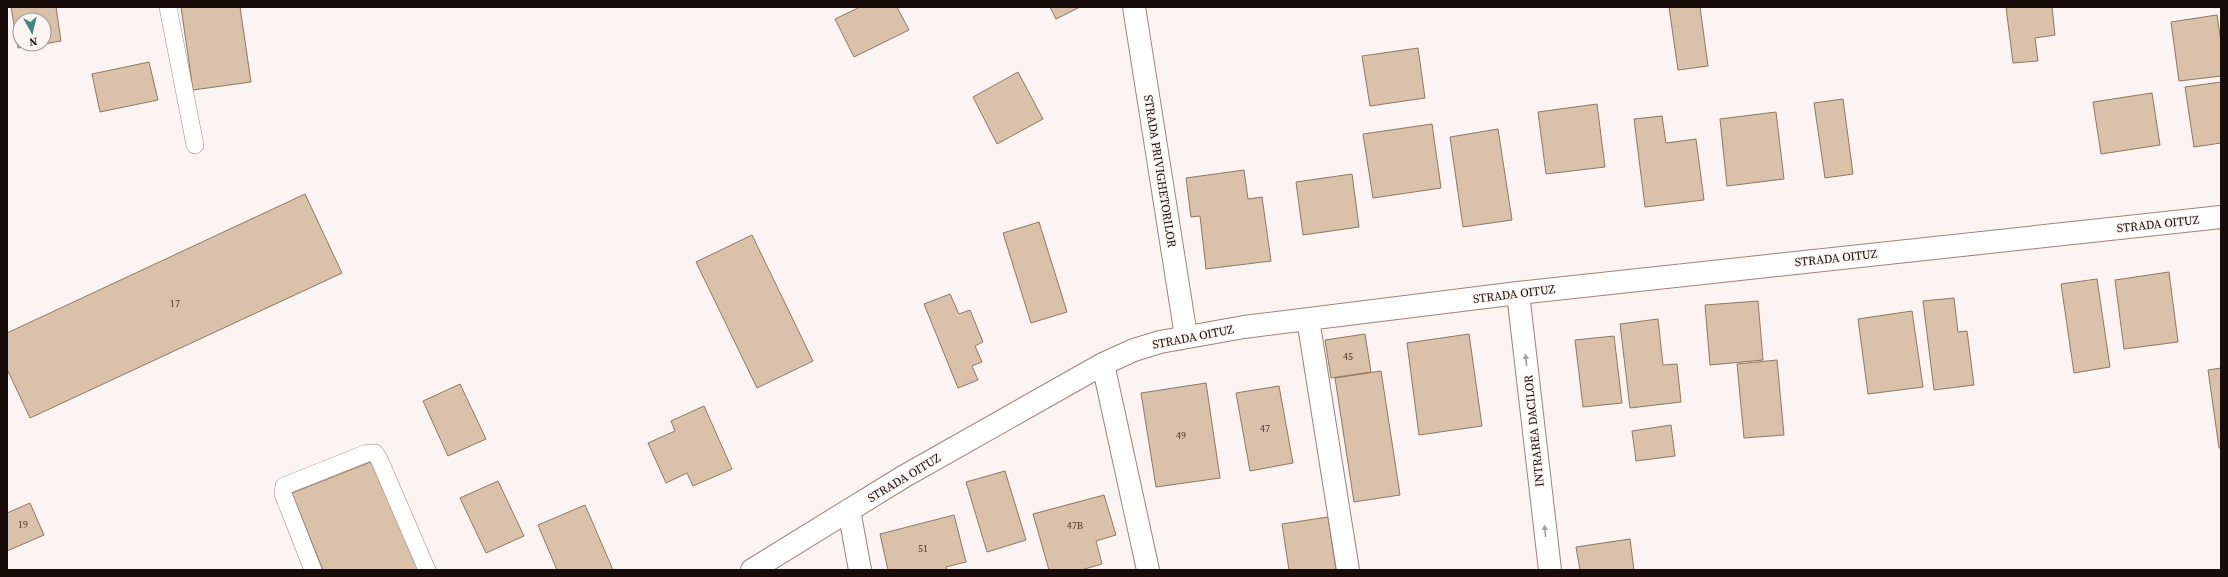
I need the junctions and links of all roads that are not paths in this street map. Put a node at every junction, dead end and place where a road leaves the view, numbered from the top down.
1 (168, 7) edge
2 (1134, 7) edge
3 (195, 145) dead end
4 (2221, 217) edge
5 (1518, 293) junction
6 (1308, 319) junction
7 (1186, 336) junction
8 (1103, 364) junction
9 (849, 510) junction
10 (312, 570) edge
11 (427, 570) edge
12 (752, 570) edge
13 (860, 570) edge
14 (1148, 570) edge
15 (1348, 570) edge
16 (1550, 570) edge

1 - 3 lane
2 - 7 street, STRADA PRIVIGHETORILOR
4 - 5 street, STRADA OITUZ
5 - 6 street, STRADA OITUZ
16 -> 5 street, INTRAREA DACILOR
6 - 7 street, STRADA OITUZ
6 - 15 street
7 - 8 street, STRADA OITUZ
8 - 9 street, STRADA OITUZ
8 - 14 street
9 - 12 street, STRADA OITUZ
9 - 13 street
10 - 11 lane

